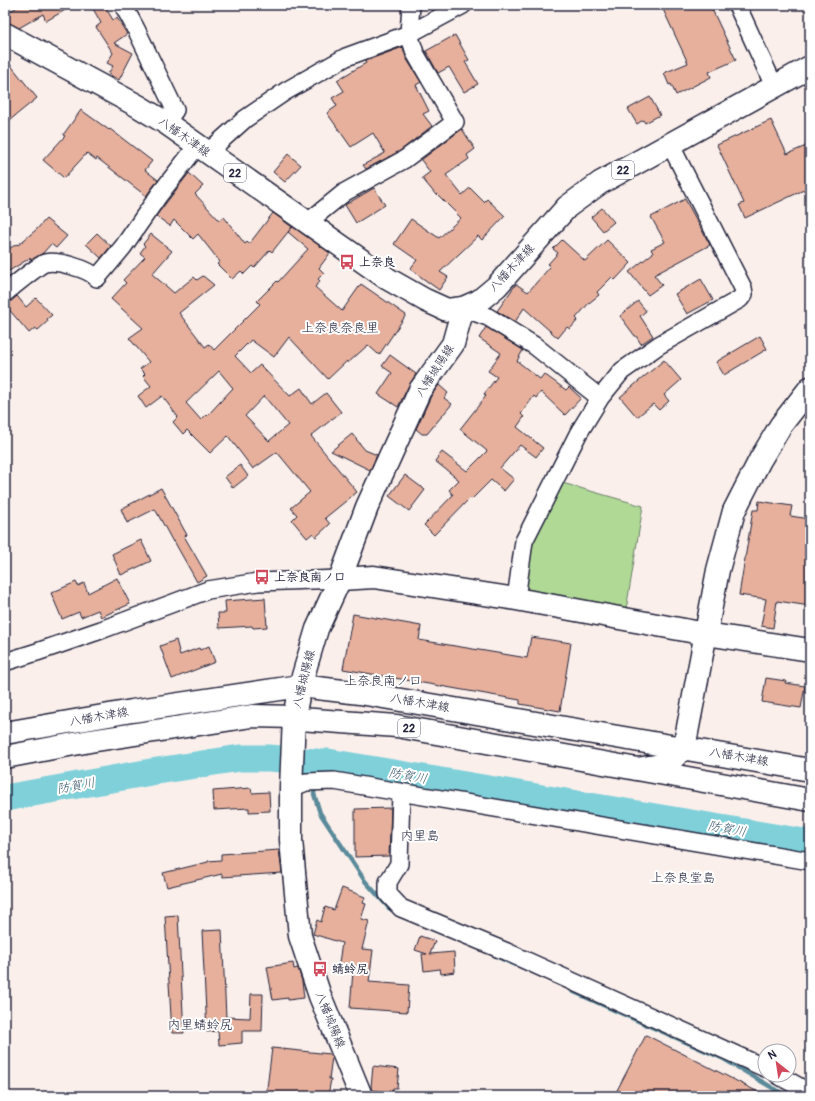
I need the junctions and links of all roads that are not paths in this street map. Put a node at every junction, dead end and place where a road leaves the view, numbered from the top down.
1 (123, 5) edge
2 (412, 5) edge
3 (463, 5) edge
4 (737, 5) edge
5 (5, 34) edge
6 (409, 34) junction
7 (810, 67) edge
8 (774, 86) junction
9 (166, 123) junction
10 (670, 144) junction
11 (202, 149) junction
12 (308, 222) junction
13 (5, 292) edge
14 (463, 308) junction
15 (810, 388) edge
16 (600, 398) junction
17 (340, 579) junction
18 (516, 599) junction
19 (706, 634) junction
20 (810, 650) edge
21 (5, 662) edge
22 (300, 686) junction
23 (294, 717) junction
24 (5, 733) edge
25 (684, 748) junction
26 (5, 757) edge
27 (636, 769) junction
28 (810, 770) edge
29 (291, 788) junction
30 (401, 792) junction
31 (810, 800) edge
32 (810, 861) edge
33 (757, 1064) edge
34 (791, 1083) edge
35 (810, 1094) edge
36 (361, 1096) edge

1 - 9 street
2 - 6 street
3 - 6 street
4 - 8 street
5 - 9 main road, 八幡木津線 / 22
6 - 11 street
6 - 12 street
7 - 8 main road, 八幡木津線 / 22
8 - 10 main road, 八幡木津線 / 22
9 - 11 main road, 八幡木津線 / 22
10 - 14 main road, 八幡木津線 / 22
10 - 16 street
11 - 12 main road, 八幡木津線 / 22
11 - 13 street
12 - 14 main road, 八幡木津線 / 22
14 - 16 street
14 - 17 main road, 八幡城陽線
15 - 19 main road
16 - 18 street
17 - 18 main road
17 - 21 street
17 - 22 main road, 八幡城陽線
18 - 19 main road
19 - 20 main road
19 - 25 main road
22 - 23 main road, 八幡城陽線
22 - 24 main road, 八幡木津線 / 22
22 - 25 main road, 八幡木津線 / 22
23 - 26 main road, 八幡木津線 / 22
23 - 27 main road, 八幡木津線 / 22
23 - 29 main road, 八幡城陽線
25 - 27 main road
25 - 28 main road, 八幡木津線 / 22
27 - 31 main road, 八幡木津線 / 22
29 - 30 street
29 - 36 main road, 八幡城陽線
30 - 32 street
30 - 33 street
34 - 35 street

